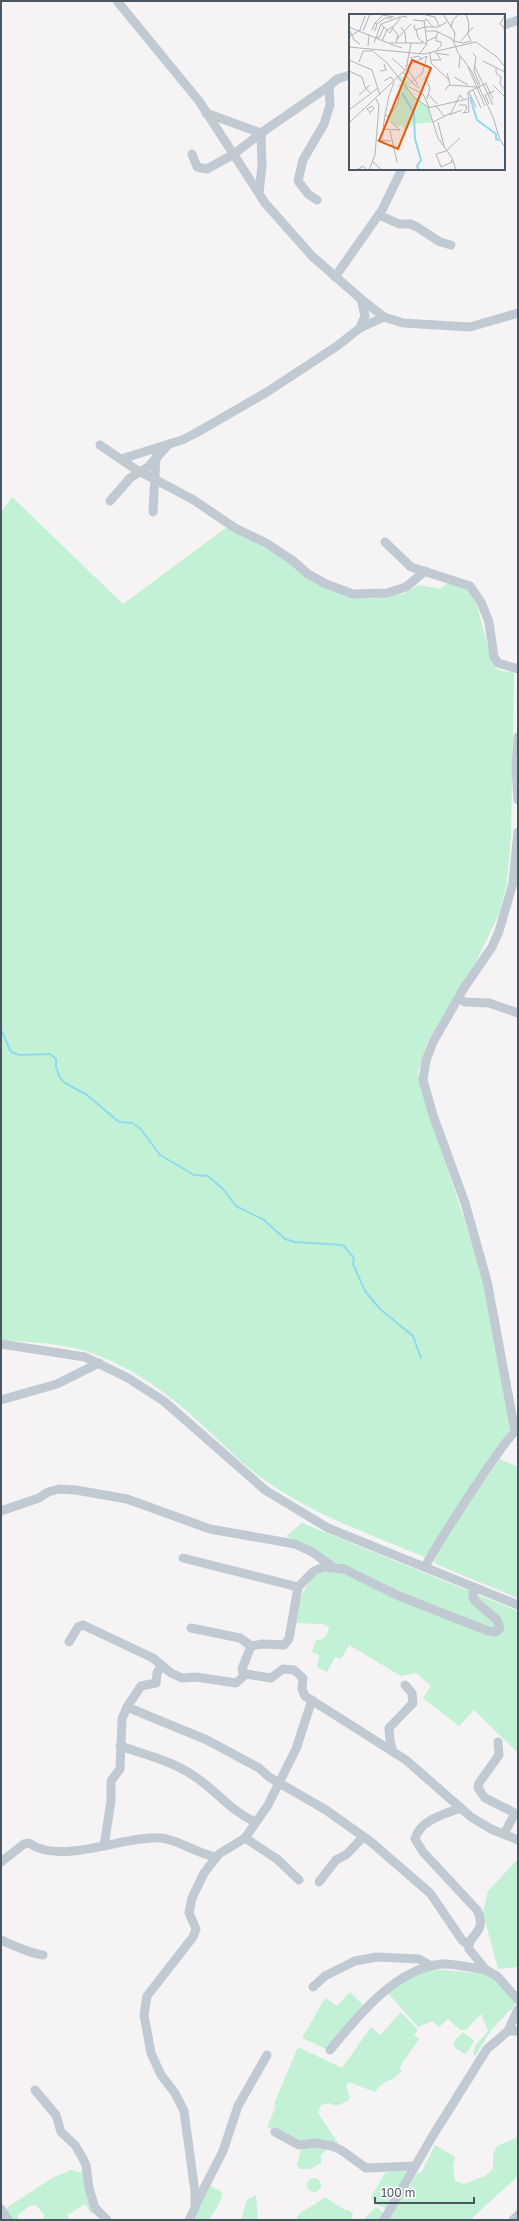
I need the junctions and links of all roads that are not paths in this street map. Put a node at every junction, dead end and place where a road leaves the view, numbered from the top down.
1 (117, 1) edge
2 (518, 20) edge
3 (505, 25) edge
4 (349, 75) edge
5 (330, 86) junction
6 (206, 112) junction
7 (261, 133) junction
8 (192, 154) dead end
9 (234, 154) junction
10 (402, 170) edge
11 (259, 193) junction
12 (317, 200) dead end
13 (379, 215) junction
14 (451, 245) dead end
15 (335, 278) junction
16 (361, 299) junction
17 (518, 313) edge
18 (384, 317) junction
19 (360, 328) junction
20 (170, 444) junction
21 (100, 445) dead end
22 (156, 457) junction
23 (121, 459) junction
24 (139, 472) junction
25 (156, 480) junction
26 (110, 501) dead end
27 (153, 512) dead end
28 (385, 542) dead end
29 (425, 571) junction
30 (518, 669) edge
31 (518, 737) edge
32 (518, 800) edge
33 (518, 832) edge
34 (459, 999) junction
35 (518, 1013) edge
36 (1, 1344) edge
37 (99, 1363) junction
38 (1, 1400) edge
39 (517, 1430) edge
40 (1, 1511) edge
41 (183, 1558) dead end
42 (333, 1567) junction
43 (425, 1567) junction
44 (298, 1587) junction
45 (473, 1587) junction
46 (518, 1605) edge
47 (191, 1628) dead end
48 (69, 1642) dead end
49 (251, 1646) junction
50 (161, 1666) junction
51 (244, 1675) junction
52 (405, 1685) dead end
53 (312, 1700) junction
54 (127, 1707) junction
55 (498, 1742) dead end
56 (120, 1746) junction
57 (393, 1752) junction
58 (280, 1784) junction
59 (460, 1808) junction
60 (255, 1822) junction
61 (504, 1834) junction
62 (363, 1837) junction
63 (246, 1838) junction
64 (518, 1840) edge
65 (104, 1846) junction
66 (216, 1857) junction
67 (1, 1862) edge
68 (299, 1880) dead end
69 (319, 1882) dead end
70 (1, 1940) edge
71 (468, 1944) junction
72 (43, 1955) dead end
73 (431, 1966) junction
74 (486, 1970) junction
75 (313, 1987) dead end
76 (518, 2000) edge
77 (518, 2009) edge
78 (508, 2031) junction
79 (518, 2031) edge
80 (330, 2050) dead end
81 (267, 2054) dead end
82 (35, 2090) dead end
83 (276, 2132) dead end
84 (415, 2166) junction
85 (195, 2206) junction
86 (1, 2209) edge
87 (518, 2215) edge
88 (8, 2220) edge
89 (106, 2220) edge
90 (189, 2220) edge
91 (384, 2220) edge
92 (513, 2220) edge

1 - 6 street
2 - 3 street
4 - 5 street
5 - 7 street
5 - 12 street
6 - 7 street
6 - 9 street
7 - 9 street
7 - 11 street
8 - 9 street
9 - 11 street
10 - 13 street
11 - 15 street
13 - 14 street
13 - 15 street
15 - 16 street
16 - 18 street
16 - 19 street
17 - 18 street
18 - 19 street
19 - 20 street
20 - 22 street
20 - 23 street
21 - 23 street
22 - 24 street
22 - 25 street
23 - 24 street
24 - 25 street
24 - 26 street
25 - 27 street
25 - 29 street
28 - 29 street
29 - 30 street
31 - 32 street
33 - 34 street
34 - 35 street
34 - 39 street
36 - 37 street
37 - 38 street
37 - 43 street
39 - 43 street
40 - 42 street
41 - 44 street
42 - 44 street
42 - 45 street
43 - 45 street
44 - 49 street
45 - 46 street
47 - 49 street
48 - 50 street
49 - 51 street
50 - 51 street
50 - 54 street
51 - 53 street
52 - 57 street
53 - 57 street
53 - 58 street
54 - 56 street
54 - 58 street
55 - 61 street
56 - 60 street
56 - 65 street
57 - 59 street
58 - 60 street
58 - 62 street
59 - 61 street
59 - 71 street
60 - 63 street
61 - 64 street
62 - 69 street
62 - 71 street
63 - 66 street
63 - 68 street
65 - 66 street
65 - 67 street
66 - 85 street
70 - 72 street
71 - 74 street
73 - 74 street
73 - 75 street
73 - 80 street
74 - 76 street
77 - 78 street
78 - 79 street
78 - 84 street
81 - 85 street
82 - 89 street
83 - 84 street
84 - 91 street
85 - 90 street
86 - 88 street
87 - 92 street

